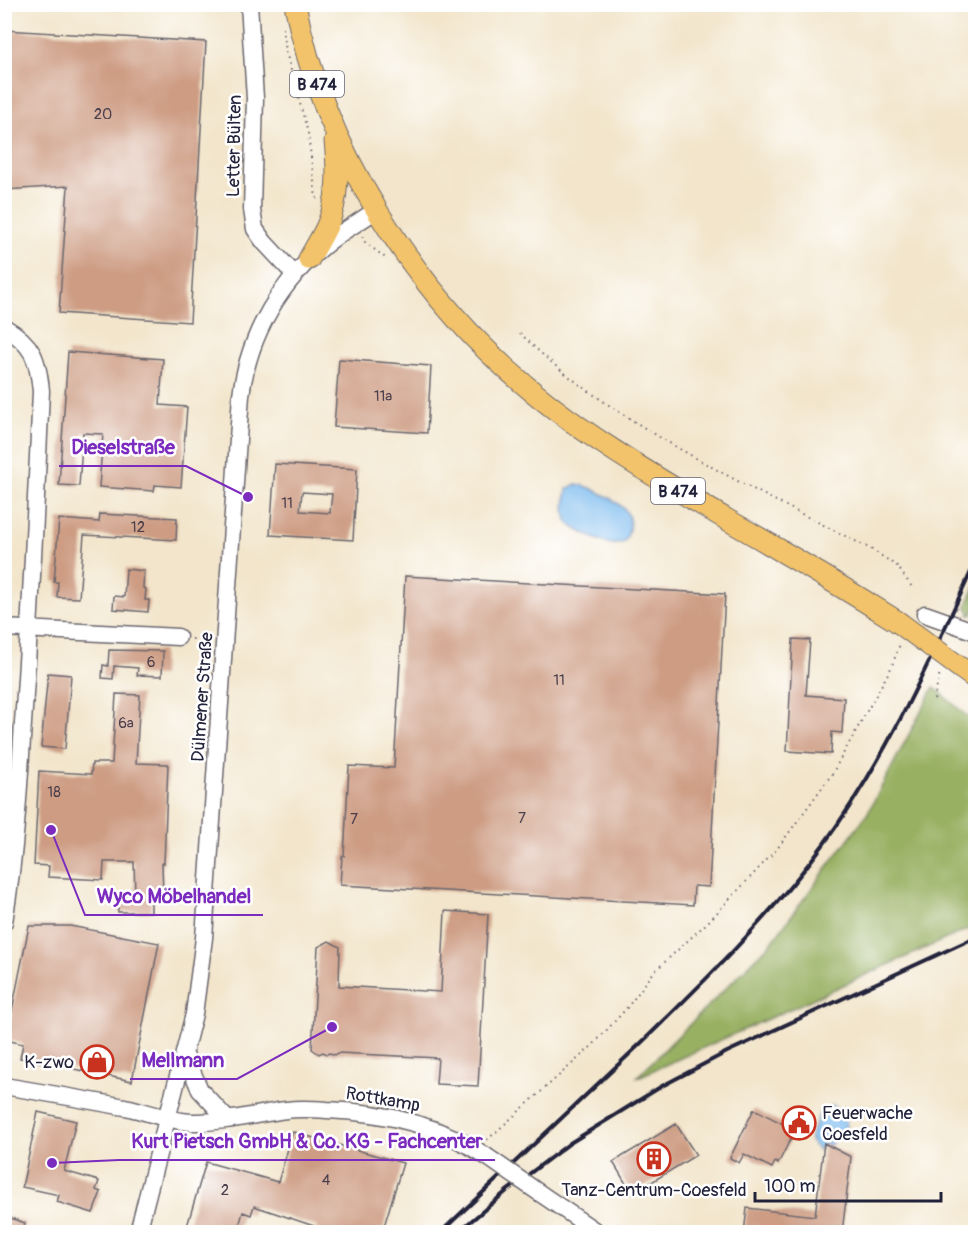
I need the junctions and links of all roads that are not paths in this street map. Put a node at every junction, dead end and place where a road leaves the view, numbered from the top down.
1 (249, 4) edge
2 (295, 4) edge
3 (335, 131) junction
4 (376, 210) junction
5 (301, 266) junction
6 (4, 327) edge
7 (925, 614) dead end
8 (4, 628) edge
9 (30, 629) junction
10 (975, 632) edge
11 (178, 637) road end
12 (969, 674) edge
13 (4, 922) edge
14 (185, 1055) junction
15 (4, 1086) edge
16 (227, 1119) junction
17 (168, 1120) junction
18 (138, 1233) edge
19 (597, 1233) edge

1 - 5 street, Letter Bülten
2 - 3 main road, B 474
3 - 4 main road, B 474
3 - 5 main road
4 - 5 street, Dülmener Straße
4 - 12 main road, B 474, bridge
5 - 14 street, Dülmener Straße
6 - 9 street
7 - 10 street
8 - 9 street
9 - 11 street
9 - 13 street
14 - 16 street
14 - 17 street, Dülmener Straße
15 - 17 street, Rottkamp
16 - 17 street, Rottkamp
16 - 19 street, Rottkamp, bridge
17 - 18 street, Dülmener Straße

